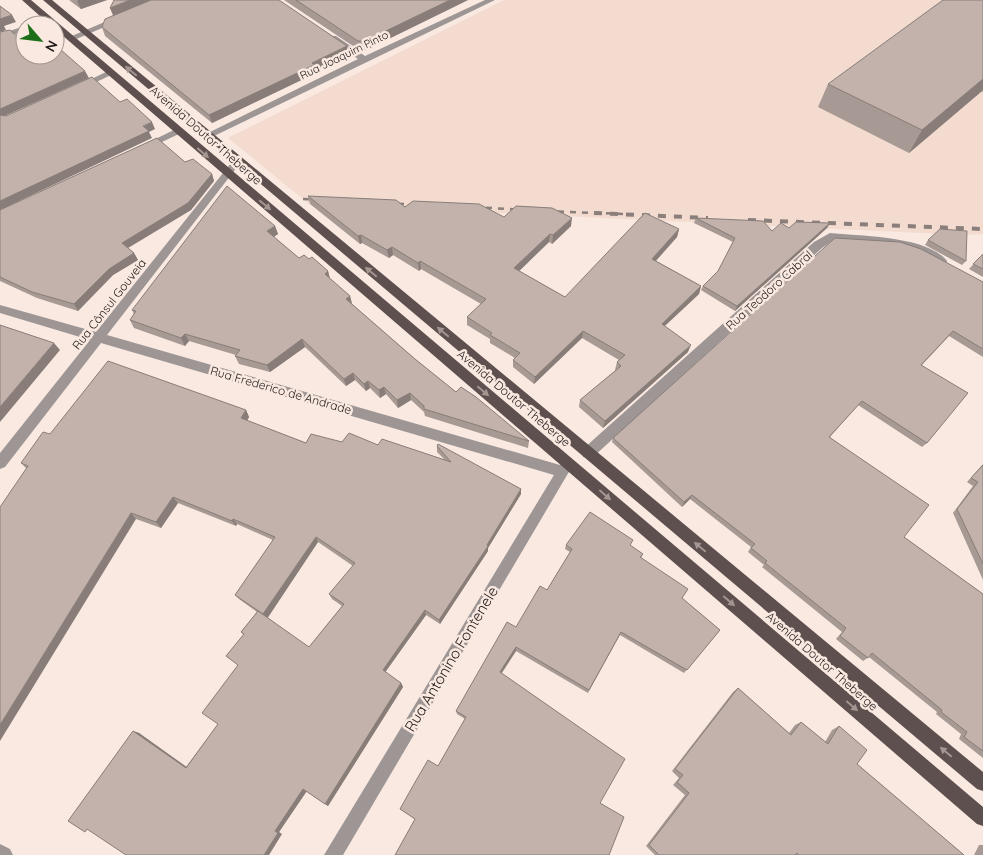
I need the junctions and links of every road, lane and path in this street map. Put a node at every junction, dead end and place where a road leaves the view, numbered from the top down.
1 (26, 0) edge
2 (47, 0) edge
3 (491, 0) edge
4 (478, 2) edge
5 (43, 15) edge
6 (124, 17) edge
7 (15, 32) edge
8 (85, 32) junction
9 (324, 32) edge
10 (65, 33) edge
11 (0, 37) edge
12 (71, 38) junction
13 (364, 59) junction
14 (111, 73) junction
15 (68, 92) edge
16 (178, 131) junction
17 (209, 136) junction
18 (132, 152) edge
19 (238, 160) junction
20 (228, 174) junction
21 (951, 266) edge
22 (0, 309) edge
23 (100, 337) junction
24 (588, 453) junction
25 (0, 463) edge
26 (565, 468) junction
27 (983, 783) edge
28 (983, 818) edge
29 (0, 853) edge
30 (4, 855) edge
31 (333, 855) edge

1 - 5 main road, Avenida Doutor Theberge
2 - 8 main road, Avenida Doutor Theberge
3 - 4 street, Rua Joaquim Pinto
4 - 13 street, Rua Joaquim Pinto
6 - 8 street
7 - 11 street
8 - 12 street
17 -> 8 main road, Avenida Doutor Theberge
9 - 13 street
10 - 12 main road, Avenida Doutor Theberge
12 - 14 main road, Avenida Doutor Theberge
13 - 17 street, Rua Joaquim Pinto
14 - 15 street
14 - 16 main road, Avenida Doutor Theberge
16 - 18 street
16 -> 20 main road, Avenida Doutor Theberge
17 - 19 main road, Avenida Doutor Theberge
19 - 20 street, Rua Cônsul Gouveia
24 -> 19 main road, Avenida Doutor Theberge
20 - 23 street, Rua Cônsul Gouveia
20 -> 26 main road, Avenida Doutor Theberge
21 - 24 street, Rua Teodoro Cabral
22 - 23 street, Rua Frederico de Andrade
23 - 25 street, Rua Cônsul Gouveia
23 - 26 street, Rua Frederico de Andrade
27 -> 24 main road, Avenida Doutor Theberge
26 -> 28 main road, Avenida Doutor Theberge
26 - 31 street, Rua Antonino Fontenele
29 - 30 street

